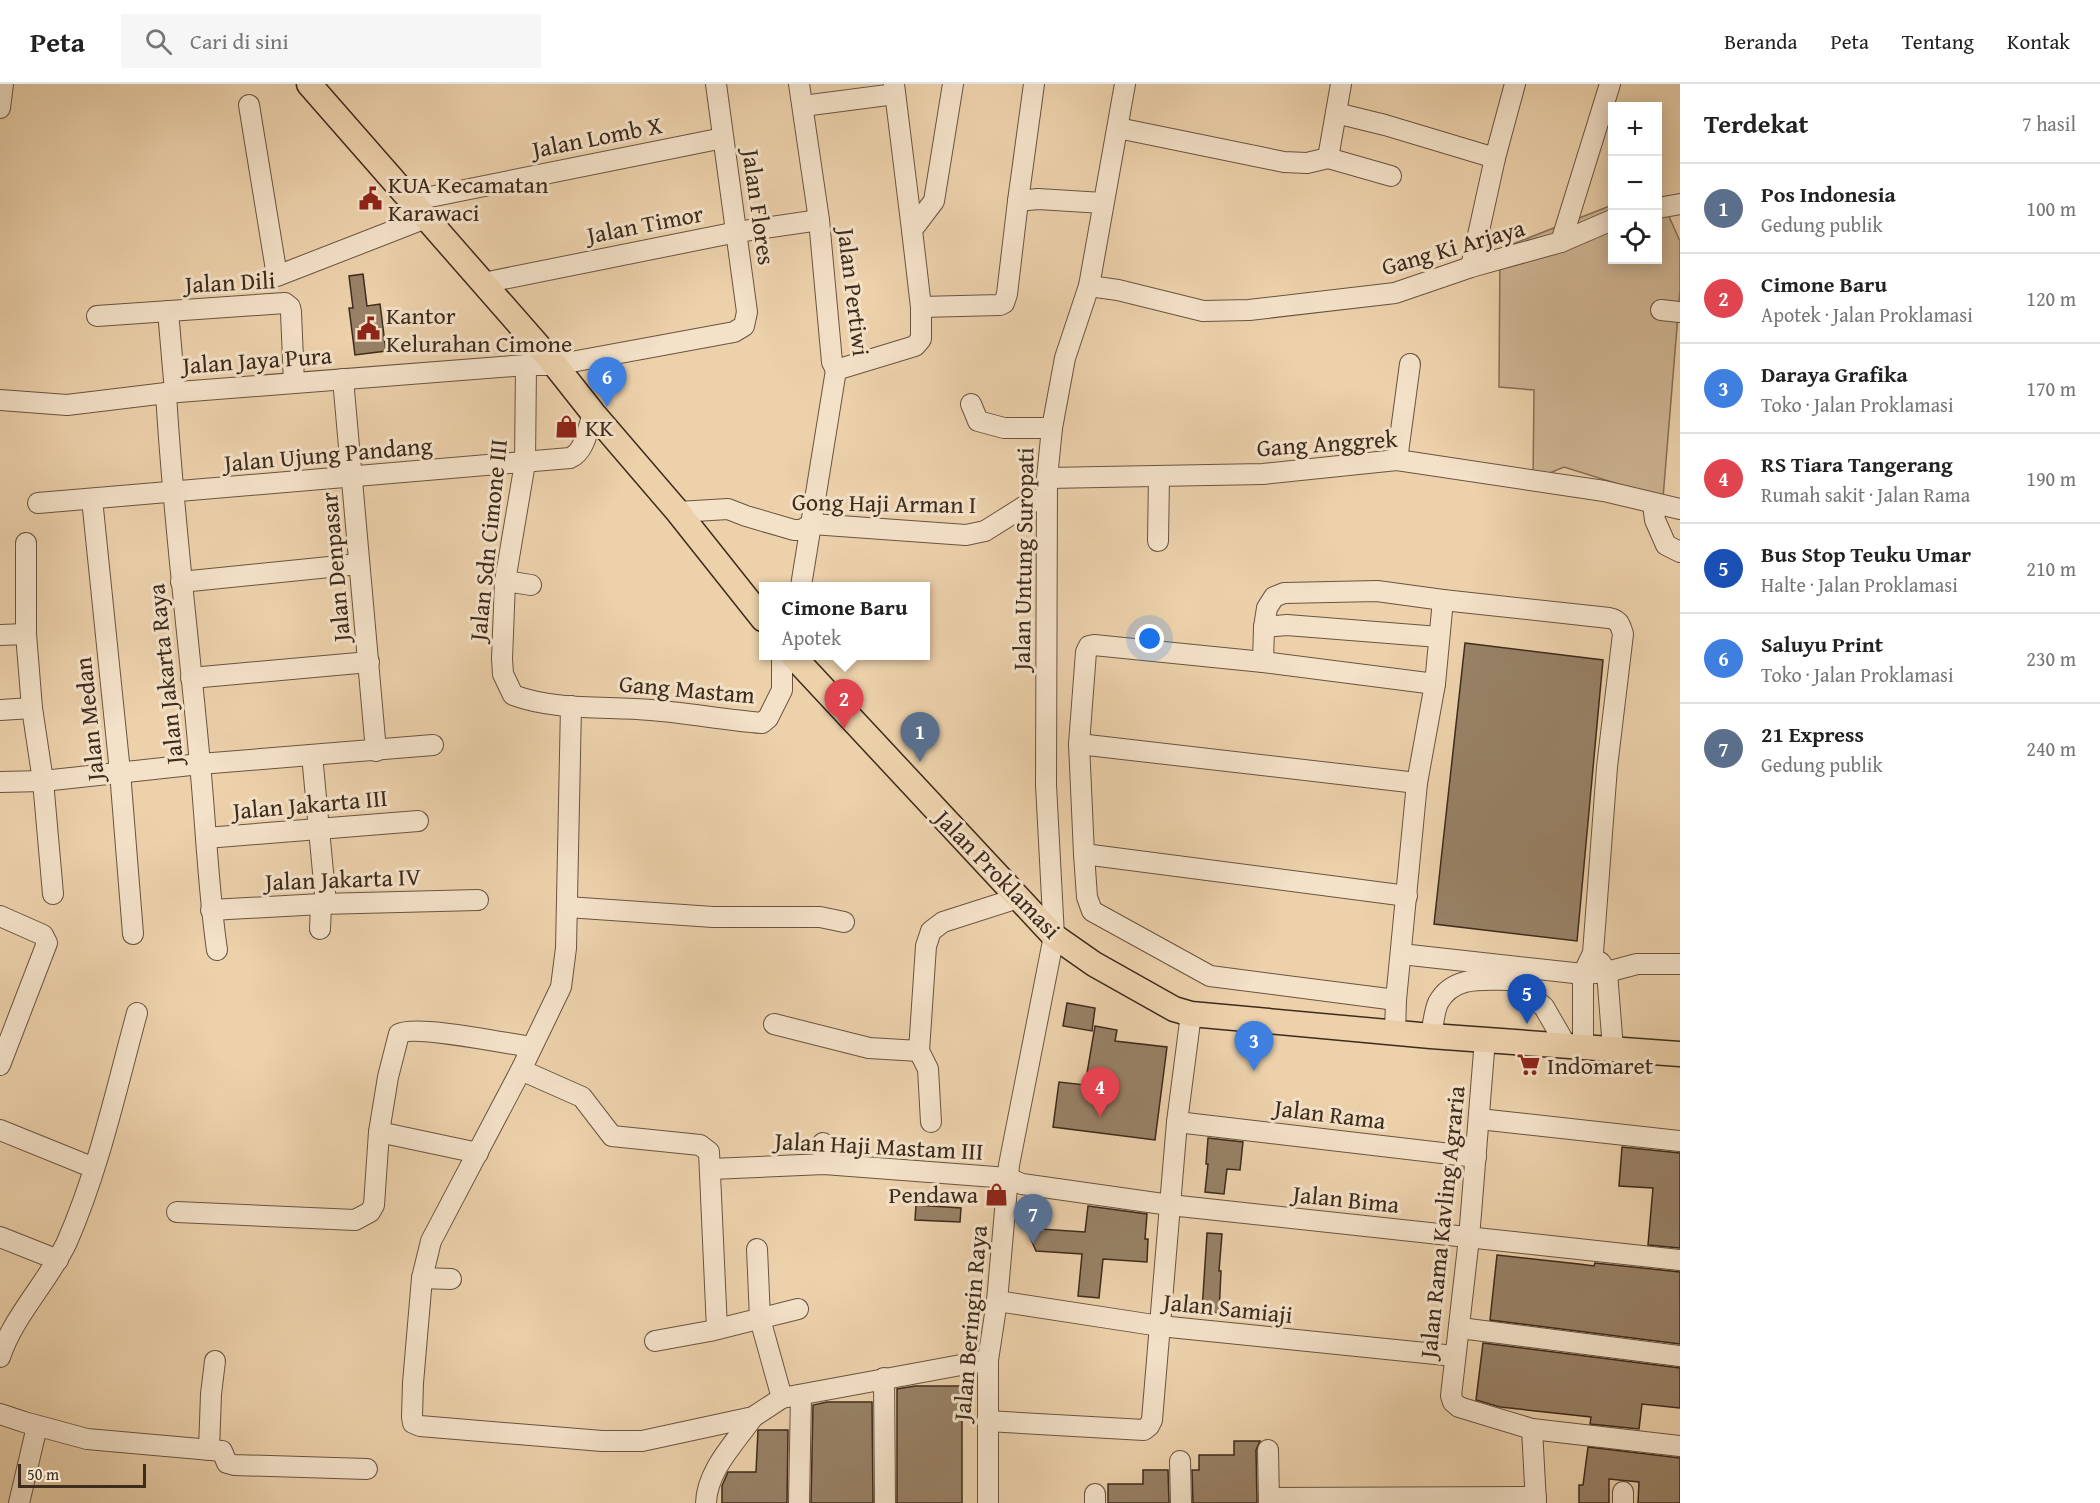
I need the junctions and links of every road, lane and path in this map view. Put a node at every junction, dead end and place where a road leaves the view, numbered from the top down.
1 (3, 84) edge
2 (309, 84) edge
3 (716, 84) edge
4 (799, 84) edge
5 (953, 84) edge
6 (1034, 84) edge
7 (1125, 84) edge
8 (1341, 84) edge
9 (1515, 84) edge
10 (1610, 84) edge
11 (894, 89) edge
12 (249, 105) dead end
13 (803, 106) junction
14 (0, 108) edge
15 (1336, 113) junction
16 (1118, 128) junction
17 (723, 138) junction
18 (1328, 158) junction
19 (1495, 158) junction
20 (1391, 176) dead end
21 (1018, 201) junction
22 (1103, 202) junction
23 (1680, 204) edge
24 (1662, 207) edge
25 (418, 209) junction
26 (819, 220) junction
27 (1608, 222) edge
28 (912, 230) junction
29 (737, 232) junction
30 (1560, 242) junction
31 (1471, 267) junction
32 (483, 283) junction
33 (1089, 286) junction
34 (921, 307) junction
35 (168, 311) junction
36 (97, 316) dead end
37 (735, 332) joint
38 (1410, 364) dead end
39 (526, 365) junction
40 (555, 365) junction
41 (836, 370) junction
42 (343, 379) junction
43 (294, 383) junction
44 (170, 393) junction
45 (0, 400) edge
46 (971, 404) dead end
47 (593, 413) junction
48 (1052, 428) junction
49 (1397, 460) junction
50 (525, 463) junction
51 (1159, 476) junction
52 (352, 477) junction
53 (1046, 487) junction
54 (174, 492) junction
55 (92, 499) junction
56 (38, 503) dead end
57 (1653, 504) junction
58 (1680, 509) edge
59 (678, 512) junction
60 (812, 524) junction
61 (1158, 541) dead end
62 (26, 543) dead end
63 (1680, 552) edge
64 (359, 564) junction
65 (505, 581) junction
66 (181, 582) junction
67 (802, 582) edge
68 (531, 585) dead end
69 (1443, 600) junction
70 (759, 614) edge
71 (1264, 627) junction
72 (26, 634) junction
73 (0, 635) edge
74 (1439, 637) junction
75 (782, 660) edge
76 (798, 660) edge
77 (369, 662) junction
78 (1263, 662) junction
79 (191, 678) junction
80 (1435, 684) junction
81 (571, 706) junction
82 (32, 708) junction
83 (0, 710) edge
84 (1079, 744) junction
85 (433, 745) dead end
86 (376, 751) junction
87 (312, 755) junction
88 (200, 764) junction
89 (120, 772) junction
90 (43, 781) junction
91 (0, 782) edge
92 (1417, 783) junction
93 (418, 821) dead end
94 (320, 829) junction
95 (206, 838) junction
96 (1084, 854) junction
97 (53, 894) dead end
98 (1407, 896) junction
99 (1018, 898) junction
100 (478, 900) dead end
101 (324, 904) junction
102 (567, 907) junction
103 (211, 910) junction
104 (0, 916) edge
105 (844, 922) dead end
106 (320, 929) dead end
107 (133, 934) dead end
108 (1054, 936) junction
109 (217, 950) dead end
110 (1593, 953) junction
111 (1401, 954) junction
112 (1680, 964) edge
113 (1607, 972) junction
114 (1583, 974) junction
115 (1396, 1000) junction
116 (137, 1013) dead end
117 (1191, 1014) junction
118 (774, 1024) dead end
119 (6, 1027) edge
120 (1395, 1033) junction
121 (1431, 1036) junction
122 (1485, 1040) junction
123 (1574, 1046) junction
124 (531, 1047) junction
125 (1613, 1048) junction
126 (920, 1051) junction
127 (1680, 1054) edge
128 (0, 1065) edge
129 (521, 1070) junction
130 (1479, 1119) junction
131 (931, 1122) dead end
132 (1177, 1122) junction
133 (0, 1130) edge
134 (380, 1132) junction
135 (1680, 1141) edge
136 (823, 1143) dead end
137 (478, 1153) junction
138 (1476, 1157) junction
139 (824, 1164) junction
140 (94, 1168) junction
141 (711, 1169) junction
142 (1008, 1178) junction
143 (1170, 1205) junction
144 (177, 1212) dead end
145 (0, 1237) edge
146 (1469, 1238) junction
147 (757, 1249) dead end
148 (58, 1260) junction
149 (1680, 1260) edge
150 (422, 1278) junction
151 (451, 1279) dead end
152 (997, 1301) junction
153 (798, 1310) dead end
154 (760, 1319) junction
155 (1160, 1326) junction
156 (1460, 1328) junction
157 (717, 1329) junction
158 (3, 1337) edge
159 (655, 1341) dead end
160 (1455, 1356) junction
161 (1680, 1356) edge
162 (0, 1357) edge
163 (988, 1360) junction
164 (215, 1361) dead end
165 (884, 1378) junction
166 (792, 1396) junction
167 (0, 1414) edge
168 (753, 1417) junction
169 (987, 1421) junction
170 (1532, 1429) junction
171 (35, 1435) dead end
172 (1680, 1446) edge
173 (209, 1450) junction
174 (1268, 1450) dead end
175 (1180, 1461) dead end
176 (367, 1469) dead end
177 (1536, 1500) edge
178 (1269, 1501) edge
179 (19, 1503) edge
180 (706, 1503) edge
181 (799, 1503) edge
182 (885, 1503) edge
183 (988, 1503) edge
184 (1181, 1503) edge

1 - 14 street
2 - 25 main road
3 - 17 street, Jalan Flores
4 - 13 street, Jalan Pertiwi
5 - 28 street
6 - 21 street
7 - 16 street, Jalan Untung Suropati
8 - 15 street
9 - 19 street
10 - 30 street, Gang Ki Arjaya
11 - 13 street
11 - 28 street, Jalan Pertiwi
12 - 25 street, Jalan Lomb X
13 - 26 street, Jalan Pertiwi
15 - 18 street
15 - 19 street
16 - 18 street
16 - 22 street, Jalan Untung Suropati
17 - 25 street, Jalan Lomb X
17 - 29 street, Jalan Flores
18 - 20 street
19 - 31 street
21 - 22 street
21 - 34 street
22 - 33 street, Jalan Untung Suropati
23 - 24 street
25 - 32 main road
26 - 29 street, Jalan Timor
26 - 41 street, Jalan Pertiwi
27 - 30 street
28 - 34 street, Jalan Pertiwi
29 - 32 street, Jalan Timor
29 - 37 street, Jalan Flores
30 - 31 street, Gang Ki Arjaya
31 - 33 street, Gang Ki Arjaya
32 - 40 main road
33 - 48 street, Jalan Untung Suropati
34 - 41 street, Jalan Pertiwi
35 - 36 street, Jalan Dili
35 - 43 street, Jalan Dili
35 - 44 street, Jalan Dili
37 - 40 street, Jalan Jaya Pura
38 - 49 street
39 - 40 street, Jalan Jaya Pura
39 - 42 street, Jalan Jaya Pura
39 - 50 street, Jalan Sdn Cimone III
40 - 47 main road
41 - 60 street
42 - 43 street, Jalan Jaya Pura
42 - 52 street, Jalan Denpasar
43 - 44 street, Jalan Jaya Pura
44 - 45 street, Jalan Jaya Pura
44 - 54 street, Jalan Jakarta Raya
46 - 48 street
47 - 50 street, Jalan Ujung Pandang
47 - 59 main road
48 - 53 street, Jalan Untung Suropati
49 - 51 street, Gang Anggrek
49 - 57 street, Gang Anggrek
50 - 52 street, Jalan Ujung Pandang
50 - 65 street, Jalan Sdn Cimone III
51 - 53 street, Gang Anggrek
51 - 61 street
52 - 54 street, Jalan Ujung Pandang
52 - 64 street, Jalan Denpasar
53 - 60 street, Gong Haji Arman I
53 - 108 street, Jalan Untung Suropati
54 - 55 street, Jalan Ujung Pandang
54 - 66 street, Jalan Jakarta Raya
55 - 56 street, Jalan Ujung Pandang
55 - 89 street, Jalan Medan
57 - 58 street, Gang Anggrek
57 - 63 street
59 - 60 street, Gong Haji Arman I
59 - 70 main road
60 - 67 street
62 - 72 street
64 - 66 street
64 - 77 street, Jalan Denpasar
65 - 68 street
65 - 81 street, Jalan Sdn Cimone III
66 - 79 street, Jalan Jakarta Raya
69 - 71 street
69 - 74 street
69 - 110 street
71 - 74 street
71 - 78 street
72 - 73 street
72 - 82 street
74 - 80 street
75 - 81 street, Gang Mastam
76 - 99 main road, Jalan Proklamasi
77 - 79 street
77 - 86 street, Jalan Denpasar
78 - 80 street
78 - 84 street
79 - 88 street, Jalan Jakarta Raya
80 - 92 street
81 - 102 street
82 - 83 street
82 - 90 street
84 - 92 street
84 - 96 street
85 - 86 street
86 - 87 street
87 - 88 street
87 - 94 street
88 - 89 street
88 - 95 street, Jalan Jakarta Raya
89 - 90 street
89 - 107 street, Jalan Medan
90 - 91 street
90 - 97 street
92 - 98 street
93 - 94 street, Jalan Jakarta III
94 - 95 street, Jalan Jakarta III
94 - 101 street
95 - 103 street, Jalan Jakarta Raya
96 - 98 street
96 - 115 street
98 - 111 street
99 - 108 main road, Jalan Proklamasi
99 - 126 street
100 - 101 street, Jalan Jakarta IV
101 - 103 street, Jalan Jakarta IV
101 - 106 street
102 - 105 street
102 - 124 street
103 - 109 street, Jalan Jakarta Raya
104 - 119 street
108 - 117 main road, Jalan Proklamasi
108 - 142 street, Jalan Beringin Raya
110 - 113 street
110 - 114 street
111 - 114 street
111 - 115 street
112 - 113 street
113 - 114 street
113 - 125 street
114 - 123 street
115 - 120 street
116 - 140 street
117 - 120 main road, Jalan Proklamasi
117 - 132 street
118 - 126 street
119 - 128 street
120 - 121 main road, Jalan Proklamasi
121 - 122 main road, Jalan Proklamasi
121 - 123 street
122 - 123 main road, Jalan Proklamasi
122 - 130 street, Jalan Rama Kavling Agraria
123 - 125 main road, Jalan Proklamasi
124 - 129 street
124 - 134 street
125 - 127 main road, Jalan Proklamasi
126 - 131 street
129 - 137 street
129 - 141 street
130 - 135 street
130 - 138 street, Jalan Rama Kavling Agraria
132 - 138 street, Jalan Rama
132 - 143 street
133 - 140 street
134 - 137 street
134 - 144 street
136 - 139 street
137 - 150 street
138 - 146 street, Jalan Rama Kavling Agraria
139 - 141 street, Jalan Haji Mastam III
139 - 142 street, Jalan Haji Mastam III
140 - 148 street
141 - 157 street
142 - 143 street, Jalan Bima
142 - 152 street, Jalan Beringin Raya
143 - 146 street, Jalan Bima
143 - 155 street
145 - 148 street
146 - 149 street, Jalan Bima
146 - 156 street, Jalan Rama Kavling Agraria
147 - 154 street
148 - 158 street
150 - 151 street
150 - 168 street
152 - 155 street, Jalan Samiaji
152 - 163 street, Jalan Beringin Raya
153 - 154 street
154 - 157 street
154 - 166 street
155 - 160 street, Jalan Samiaji
155 - 169 street
156 - 160 street, Jalan Rama Kavling Agraria
156 - 161 street
157 - 159 street
158 - 162 street
160 - 170 street, Jalan Rama Kavling Agraria
163 - 165 street
163 - 169 street, Jalan Beringin Raya
164 - 173 street
165 - 166 street
165 - 182 street
166 - 168 street
166 - 181 street
167 - 173 street
168 - 180 street
169 - 183 street, Jalan Beringin Raya
170 - 172 street
170 - 177 street
171 - 179 street
173 - 176 street
174 - 178 street
175 - 184 street
177 - 178 street

